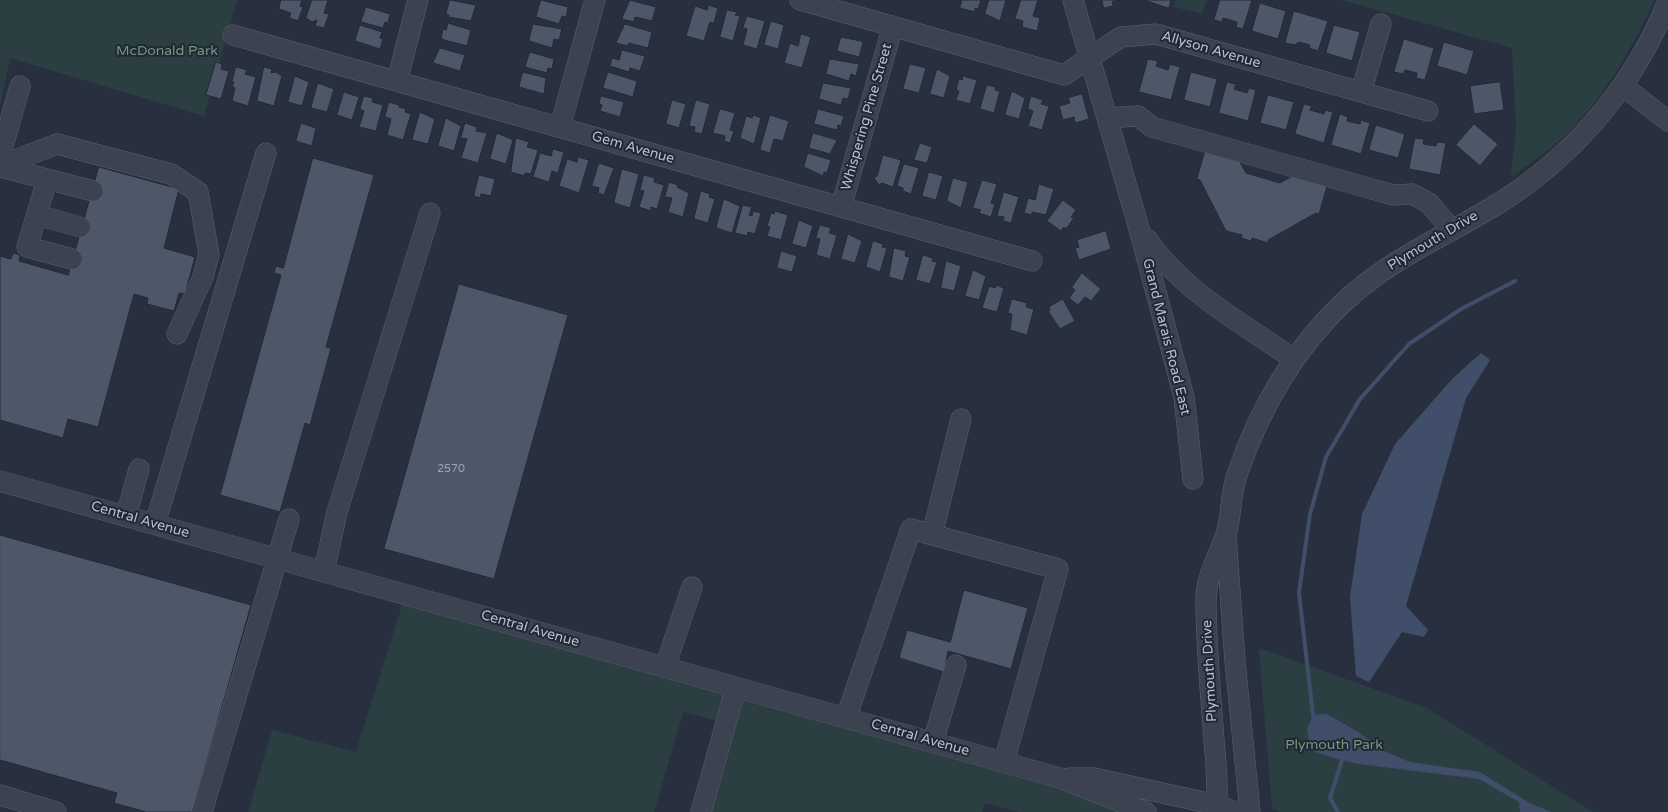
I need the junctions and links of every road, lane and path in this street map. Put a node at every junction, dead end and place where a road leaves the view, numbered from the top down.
1 (418, 0) edge
2 (595, 0) edge
3 (800, 0) edge
4 (1073, 0) edge
5 (1668, 0) edge
6 (1381, 24) dead end
7 (893, 26) junction
8 (233, 35) dead end
9 (1090, 58) junction
10 (396, 81) junction
11 (20, 86) dead end
12 (1623, 86) junction
13 (1361, 92) junction
14 (1428, 111) dead end
15 (1107, 118) junction
16 (1668, 121) edge
17 (560, 127) junction
18 (266, 153) dead end
19 (0, 157) edge
20 (0, 166) edge
21 (47, 180) junction
22 (92, 191) dead end
23 (841, 207) junction
24 (430, 213) dead end
25 (37, 216) junction
26 (1138, 225) junction
27 (80, 227) dead end
28 (1451, 229) junction
29 (72, 259) dead end
30 (1032, 261) dead end
31 (177, 334) dead end
32 (1294, 360) junction
33 (961, 419) dead end
34 (139, 469) dead end
35 (1193, 479) dead end
36 (0, 481) edge
37 (126, 516) junction
38 (289, 519) dead end
39 (155, 524) junction
40 (1226, 534) junction
41 (932, 535) junction
42 (278, 559) junction
43 (324, 572) junction
44 (692, 587) dead end
45 (956, 665) dead end
46 (664, 667) junction
47 (736, 687) junction
48 (846, 718) junction
49 (933, 742) junction
50 (1004, 762) junction
51 (1060, 778) junction
52 (0, 795) edge
53 (1216, 808) edge
54 (56, 812) edge
55 (202, 812) edge
56 (701, 812) edge
57 (1146, 812) edge
58 (1236, 812) edge
59 (1250, 812) edge

1 - 10 street
2 - 17 street
3 - 7 street, Allyson Avenue
4 - 9 street, Grand Marais Road East
5 - 12 street, Plymouth Drive
6 - 13 street
7 - 9 street, Allyson Avenue
7 - 23 street, Whispering Pine Street
8 - 10 street, Gem Avenue
9 - 13 street, Allyson Avenue
9 - 15 street, Grand Marais Road East
10 - 17 street, Gem Avenue
11 - 19 street
12 - 16 street
12 - 28 street, Plymouth Drive
13 - 14 street, Allyson Avenue
15 - 26 street, Grand Marais Road East
15 - 28 street
17 - 23 street, Gem Avenue
18 - 39 street
20 - 21 street
20 - 31 street
21 - 22 street
21 - 25 street
23 - 30 street, Gem Avenue
24 - 43 street
25 - 27 street
25 - 29 street
26 - 32 street, Grand Marais Road East
26 - 35 street, Grand Marais Road East
28 - 32 street, Plymouth Drive
32 - 40 street, Plymouth Drive
33 - 41 street
34 - 37 street
36 - 37 street, Central Avenue
37 - 39 street, Central Avenue
38 - 42 street
39 - 42 street, Central Avenue
40 - 53 street, Plymouth Drive
40 - 59 street, Plymouth Drive
41 - 48 street
41 - 50 street
42 - 43 street, Central Avenue
42 - 55 street
43 - 46 street, Central Avenue
44 - 46 street
45 - 49 street
46 - 47 street, Central Avenue
47 - 48 street, Central Avenue
47 - 56 street
48 - 49 street, Central Avenue
49 - 50 street, Central Avenue
50 - 51 street, Central Avenue
51 - 53 street, Central Avenue
51 - 57 street, Central Avenue
52 - 54 street
53 - 58 street, Central Avenue

